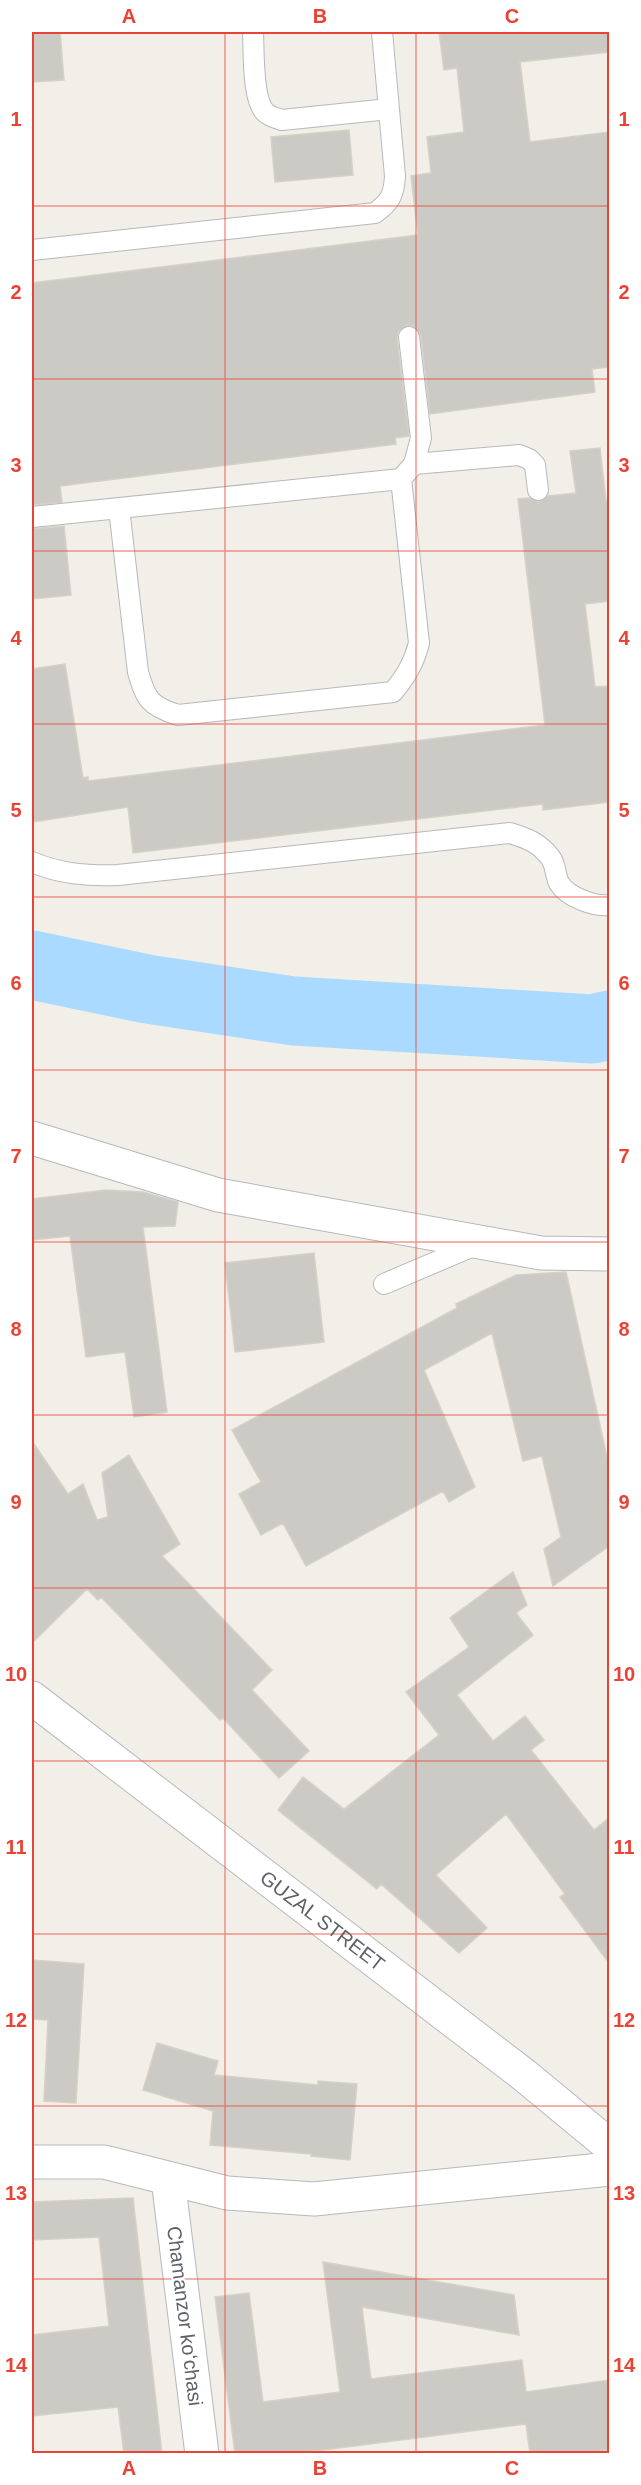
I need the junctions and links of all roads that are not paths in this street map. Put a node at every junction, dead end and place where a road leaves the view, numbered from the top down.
1 (253, 32) edge
2 (382, 32) edge
3 (389, 109) junction
4 (32, 250) edge
5 (409, 337) dead end
6 (407, 471) junction
7 (538, 490) dead end
8 (119, 508) junction
9 (32, 517) edge
10 (32, 862) edge
11 (609, 905) edge
12 (32, 1138) edge
13 (483, 1242) junction
14 (609, 1254) edge
15 (384, 1284) dead end
16 (32, 1698) edge
17 (609, 2146) edge
18 (32, 2162) edge
19 (609, 2169) edge
20 (168, 2180) junction
21 (202, 2454) edge

1 - 3 lane
2 - 3 lane
3 - 4 lane
5 - 6 lane
6 - 7 lane
6 - 8 lane
6 - 8 lane
8 - 9 lane
10 - 11 lane
12 - 13 street
13 - 14 street
13 - 15 lane
16 - 17 street, GUZAL STREET
18 - 20 street
19 - 20 street
20 - 21 street, Chamanzor koʻchasi

